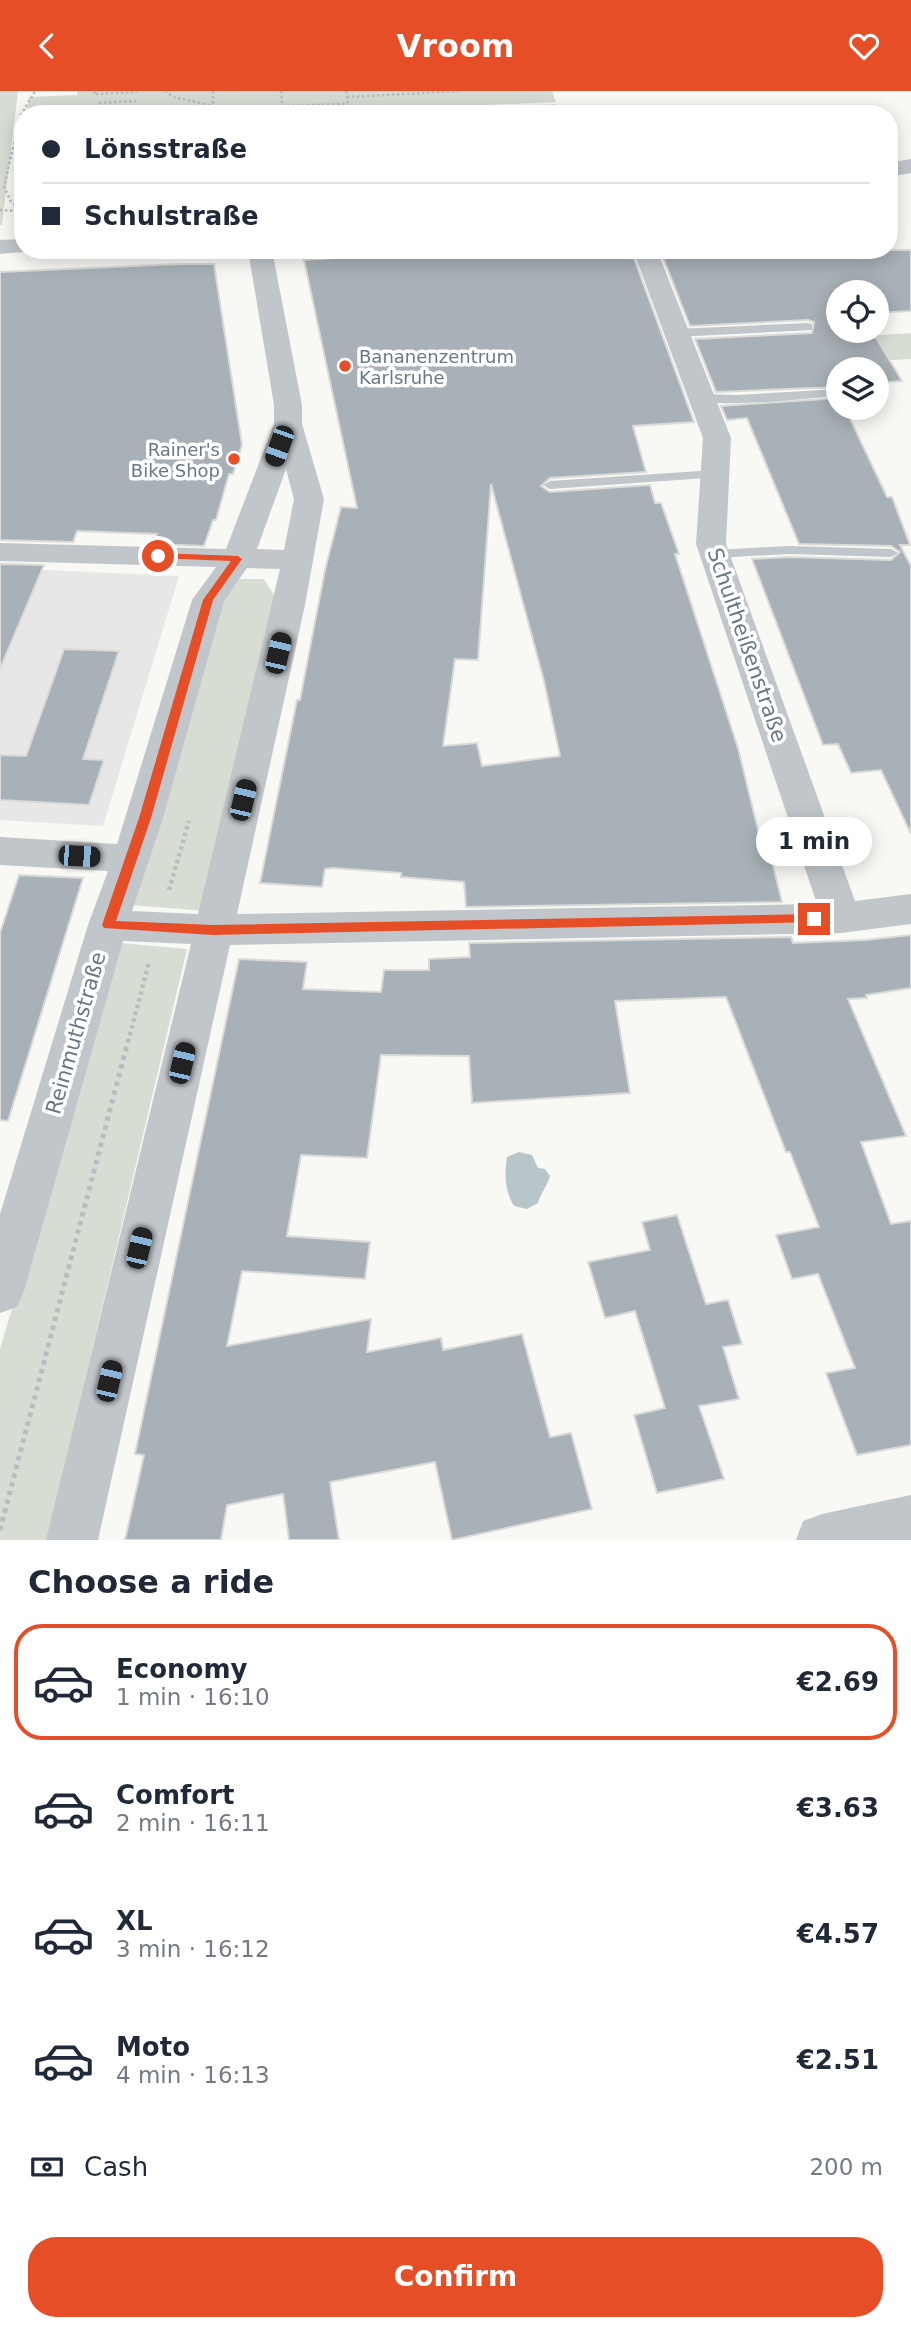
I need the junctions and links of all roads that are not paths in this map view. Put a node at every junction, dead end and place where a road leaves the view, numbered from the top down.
1 (261, 259) edge
2 (648, 259) edge
3 (808, 327) dead end
4 (677, 333) junction
5 (826, 393) edge
6 (702, 398) junction
7 (288, 424) junction
8 (715, 474) junction
9 (550, 485) dead end
10 (0, 552) edge
11 (891, 553) dead end
12 (714, 554) junction
13 (238, 559) junction
14 (298, 560) junction
15 (0, 851) edge
16 (131, 859) junction
17 (911, 909) edge
18 (841, 918) junction
19 (108, 925) junction
20 (213, 930) junction
21 (0, 1291) edge
22 (911, 1521) edge
23 (72, 1540) edge
24 (822, 1540) edge

1 - 7 street, Reinmuthstraße
2 - 4 street, Schultheißenstraße
3 - 4 lane
4 - 6 street, Schultheißenstraße
5 - 6 lane
6 - 8 street, Schultheißenstraße
7 - 13 street, Reinmuthstraße
7 - 14 street, Reinmuthstraße
8 - 9 lane
8 - 12 street, Schultheißenstraße
10 - 13 street
11 - 12 lane
12 - 18 street, Schultheißenstraße
13 - 14 street
13 - 16 street, Reinmuthstraße
14 - 20 street, Reinmuthstraße
15 - 16 street
16 - 19 street, Reinmuthstraße
17 - 18 street
18 - 20 street
19 - 20 street
19 - 21 street, Reinmuthstraße
20 - 23 street, Reinmuthstraße
22 - 24 street

